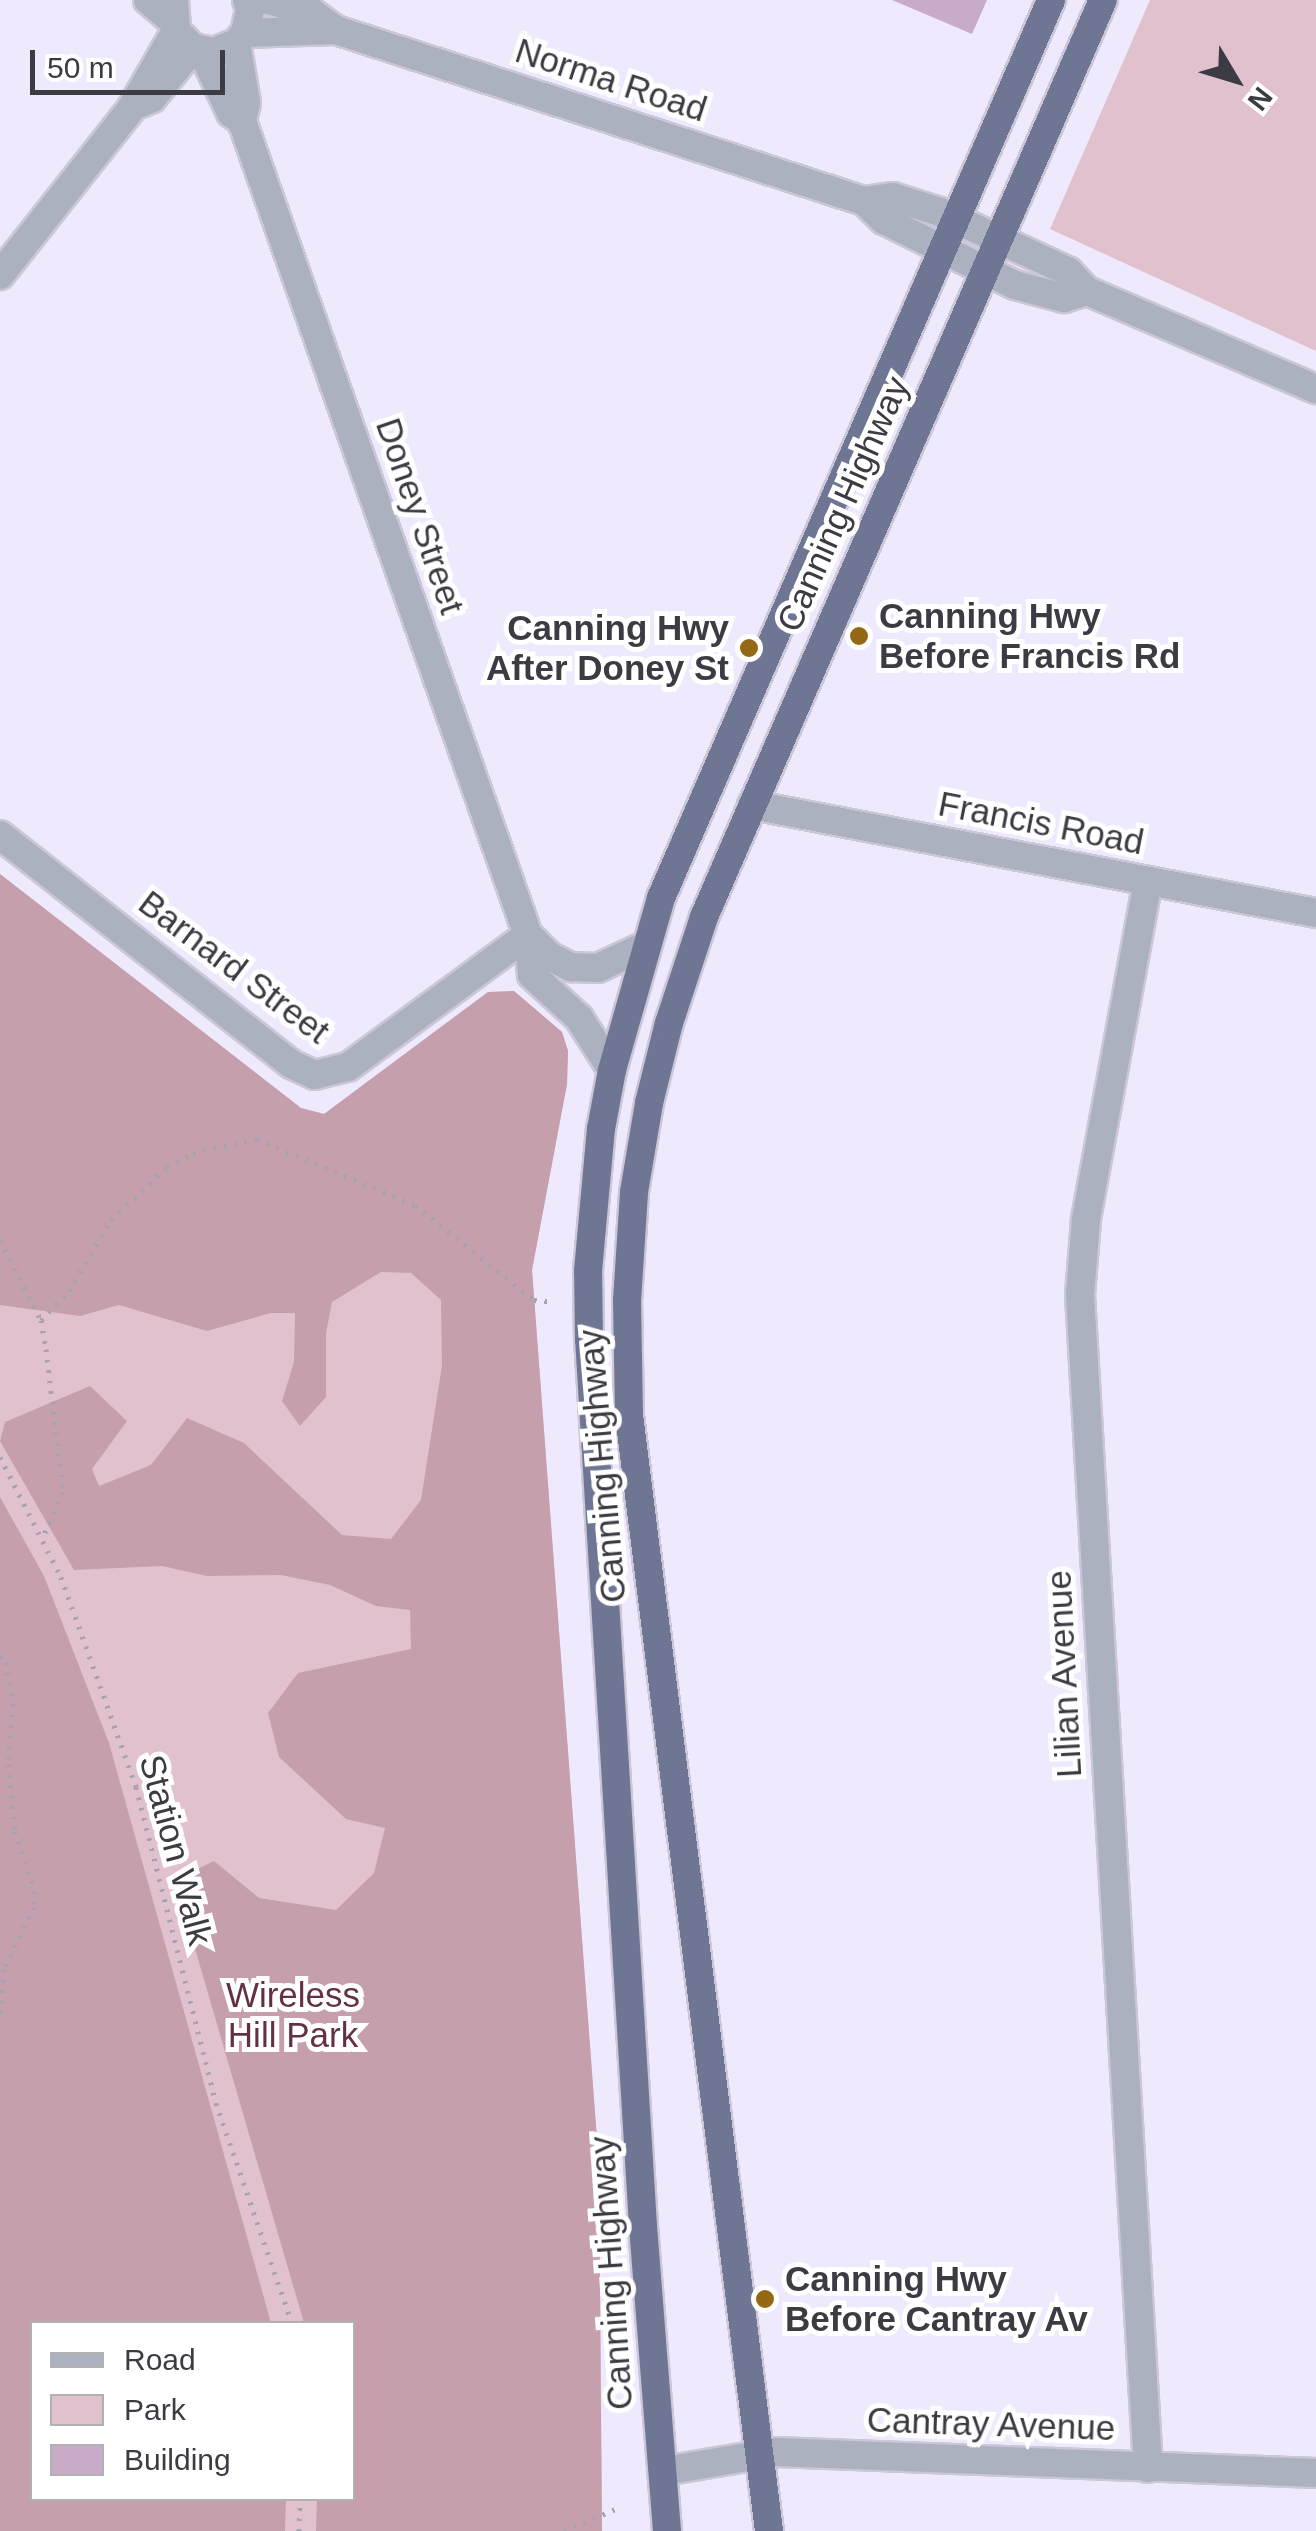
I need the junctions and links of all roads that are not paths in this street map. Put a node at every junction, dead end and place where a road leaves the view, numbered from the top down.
1 (148, 0) edge
2 (247, 0) edge
3 (268, 0) edge
4 (1051, 0) edge
5 (1103, 0) edge
6 (183, 30) edge
7 (336, 30) junction
8 (240, 38) junction
9 (242, 121) junction
10 (864, 201) junction
11 (956, 219) junction
12 (1000, 238) junction
13 (941, 250) junction
14 (985, 272) junction
15 (0, 275) edge
16 (1088, 291) junction
17 (1316, 389) edge
18 (752, 805) junction
19 (0, 835) edge
20 (1148, 881) junction
21 (1316, 912) edge
22 (528, 935) junction
23 (645, 946) junction
24 (612, 1070) junction
25 (759, 2456) junction
26 (1148, 2468) junction
27 (664, 2471) junction
28 (1316, 2473) edge
29 (667, 2531) edge
30 (769, 2531) edge

1 - 6 street
2 - 8 street, Doney Street
3 - 7 street, Norma Road
4 - 11 highway, Canning Highway
5 - 12 highway, Canning Highway
6 - 8 street, Norma Road
6 - 9 street, Doney Street
6 - 15 street
7 - 8 street, Norma Road
7 - 10 street, Norma Road
8 - 9 street, Doney Street
9 - 22 street, Doney Street
10 - 11 street, Norma Road
10 - 13 street, Norma Road
11 - 12 street, Norma Road
11 - 13 highway, Canning Highway
12 - 14 highway, Canning Highway
12 - 16 street, Norma Road
13 - 14 street, Norma Road
13 - 23 highway, Canning Highway
14 - 16 street, Norma Road
14 - 18 highway, Canning Highway
16 - 17 street
18 - 20 street, Francis Road
18 - 25 highway, Canning Highway
19 - 22 street, Barnard Street
20 - 21 street, Francis Road
20 - 26 street, Lilian Avenue
22 - 23 street
22 - 24 street, Doney Street
23 - 24 highway, Canning Highway
24 - 27 highway, Canning Highway
25 - 26 street, Cantray Avenue
25 - 27 street, Cantray Avenue
25 - 30 highway, Canning Highway
26 - 28 street, Cantray Avenue
27 - 29 highway, Canning Highway

